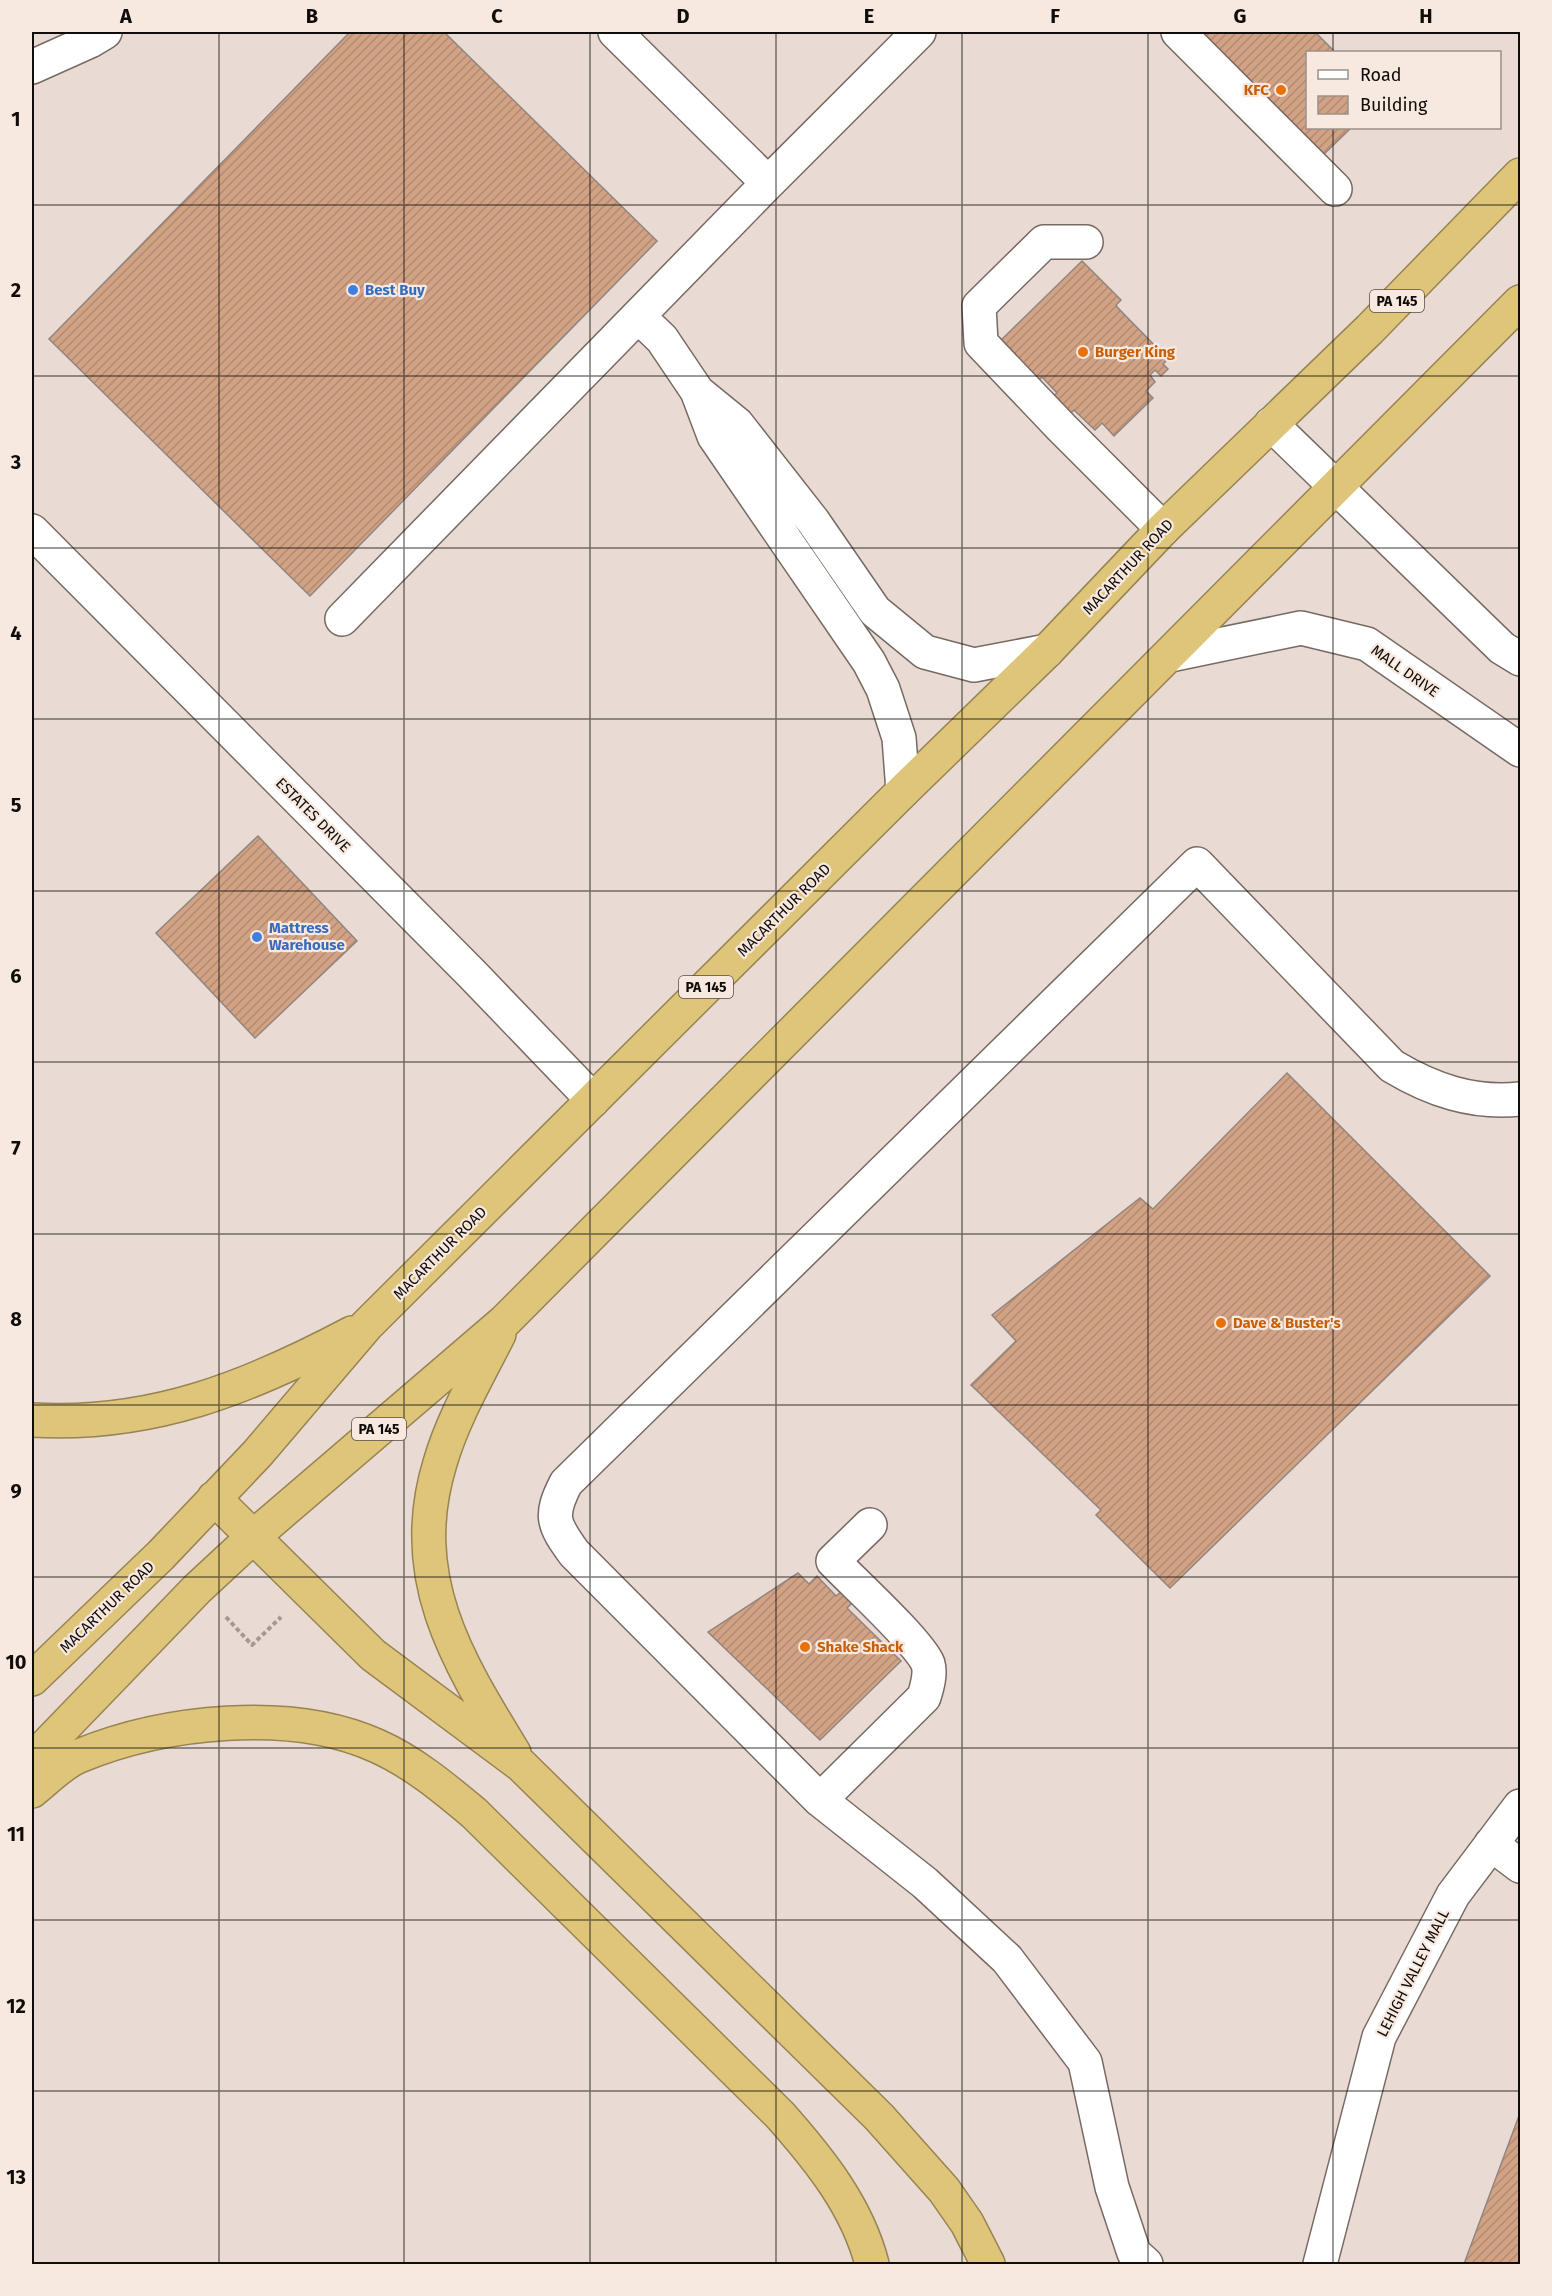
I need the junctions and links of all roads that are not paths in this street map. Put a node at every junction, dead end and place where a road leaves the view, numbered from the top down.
1 (105, 32) edge
2 (615, 32) edge
3 (919, 32) edge
4 (1178, 32) edge
5 (32, 67) edge
6 (1521, 175) edge
7 (768, 183) junction
8 (1335, 189) dead end
9 (1086, 242) dead end
10 (1521, 302) edge
11 (639, 317) junction
12 (697, 391) junction
13 (1271, 424) junction
14 (1337, 488) junction
15 (1163, 529) junction
16 (32, 531) edge
17 (342, 619) dead end
18 (1047, 651) junction
19 (1170, 655) junction
20 (1521, 659) edge
21 (1521, 750) edge
22 (903, 791) junction
23 (1521, 1099) edge
24 (593, 1100) junction
25 (505, 1321) junction
26 (367, 1325) junction
27 (32, 1420) edge
28 (214, 1498) junction
29 (870, 1525) dead end
30 (253, 1537) junction
31 (32, 1679) edge
32 (32, 1760) edge
33 (521, 1765) junction
34 (32, 1791) edge
35 (820, 1800) junction
36 (1521, 1806) edge
37 (1491, 1844) junction
38 (1521, 1866) edge
39 (872, 2265) edge
40 (987, 2265) edge
41 (1146, 2265) edge
42 (1320, 2265) edge

1 - 5 street
2 - 7 street
3 - 7 street
4 - 8 street
6 - 13 highway, MACARTHUR ROAD / PA 145
7 - 11 street
9 - 15 street
10 - 14 highway, PA 145
11 - 12 street
11 - 17 street
12 - 18 street
12 - 22 street
13 - 14 street
13 - 15 highway, MACARTHUR ROAD / PA 145
14 - 19 highway, PA 145
14 - 20 street
15 - 18 highway, MACARTHUR ROAD / PA 145
16 - 24 street, ESTATES DRIVE
18 - 22 highway, MACARTHUR ROAD / PA 145
19 - 21 street, MALL DRIVE
19 - 25 highway, PA 145
22 - 24 highway, MACARTHUR ROAD / PA 145
23 - 35 street
24 - 26 highway, MACARTHUR ROAD / PA 145
25 - 30 highway, PA 145
25 - 33 highway
26 - 27 highway
26 - 28 highway, MACARTHUR ROAD / PA 145
28 - 30 highway
28 - 31 highway, MACARTHUR ROAD / PA 145
29 - 35 street
30 - 32 highway, PA 145
30 - 33 highway
33 - 40 highway
34 - 39 highway
35 - 41 street
36 - 37 street, LEHIGH VALLEY MALL
37 - 38 street
37 - 42 street, LEHIGH VALLEY MALL

